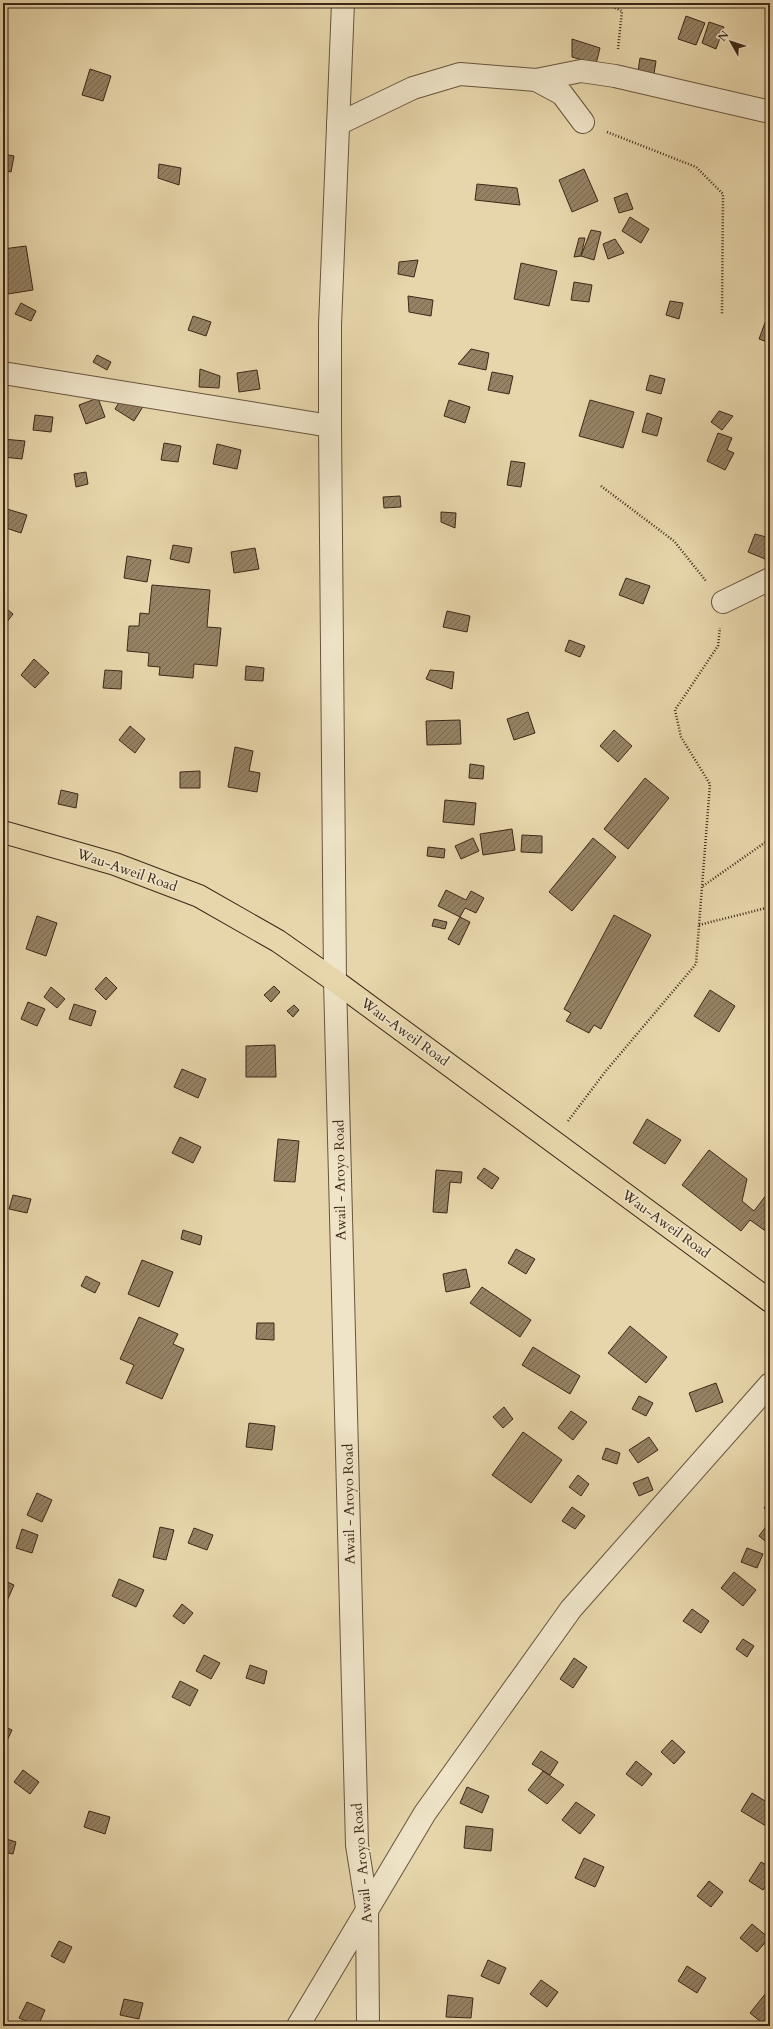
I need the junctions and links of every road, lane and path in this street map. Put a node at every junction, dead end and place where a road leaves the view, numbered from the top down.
1 (343, 3) edge
2 (604, 3) edge
3 (615, 76) junction
4 (536, 80) junction
5 (770, 112) edge
6 (583, 122) joint
7 (338, 124) junction
8 (722, 315) dead end
9 (3, 373) edge
10 (330, 426) junction
11 (601, 486) dead end
12 (770, 579) edge
13 (723, 602) junction
14 (3, 832) edge
15 (770, 839) edge
16 (702, 887) junction
17 (770, 907) edge
18 (699, 925) junction
19 (335, 981) junction
20 (553, 1141) junction
21 (770, 1301) edge
22 (770, 1384) edge
23 (367, 1908) junction
24 (298, 2026) edge
25 (368, 2026) edge

1 - 7 street, Awail - Aroyo Road
2 - 3 path
3 - 4 street
3 - 5 street
4 - 6 street
4 - 7 street
6 - 8 path
7 - 10 street, Awail - Aroyo Road
9 - 10 street
10 - 19 street, Awail - Aroyo Road
11 - 13 path
12 - 13 street
13 - 16 path
14 - 19 main road, Wau-Aweil Road
15 - 16 path
16 - 18 path
17 - 18 path
18 - 20 path
19 - 20 main road, Wau-Aweil Road
19 - 23 street, Awail - Aroyo Road
20 - 21 main road, Wau-Aweil Road
22 - 23 street
23 - 24 street
23 - 25 street, Awail - Aroyo Road

